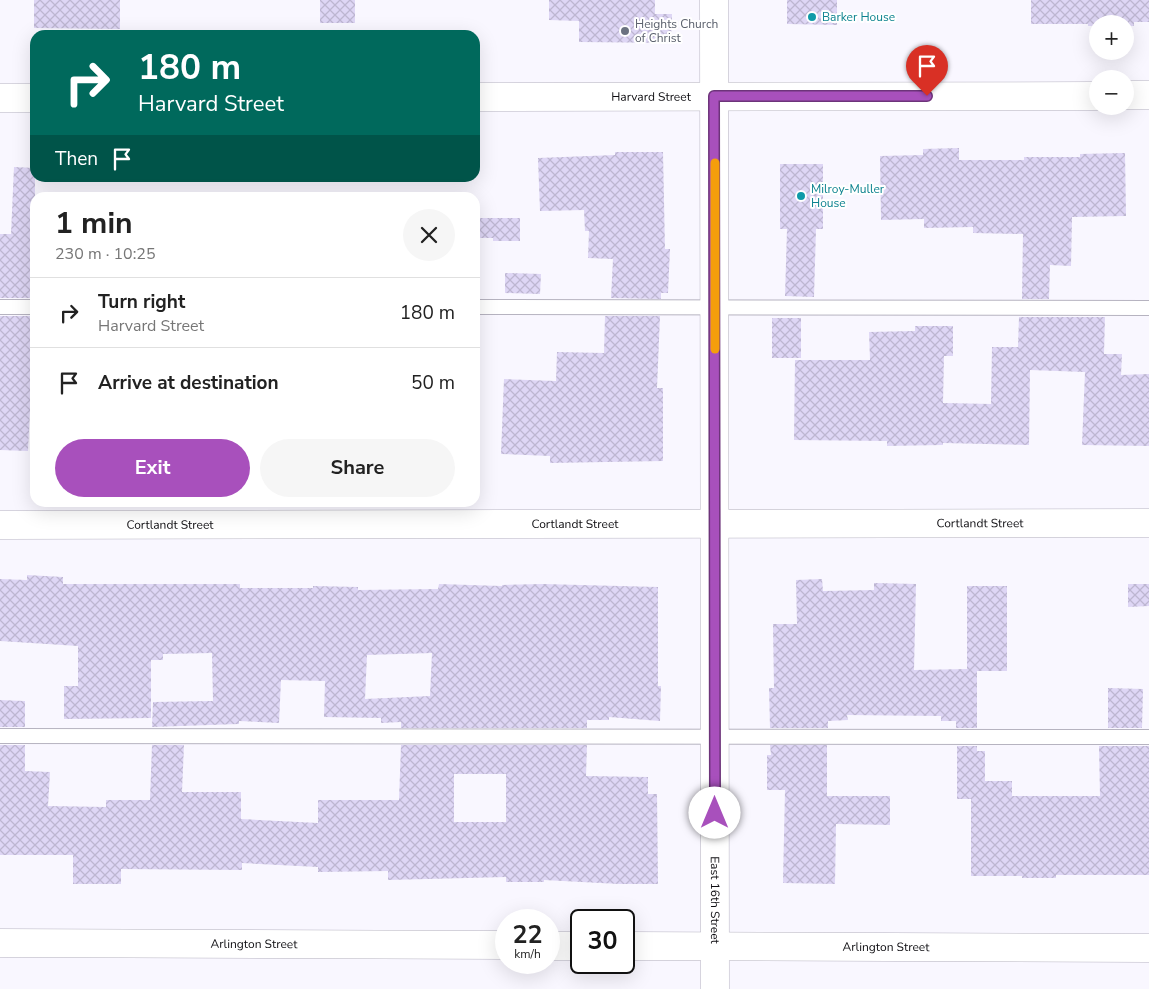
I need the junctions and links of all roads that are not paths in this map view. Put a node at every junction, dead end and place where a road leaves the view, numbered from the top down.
1 (714, 0) edge
2 (1149, 95) edge
3 (714, 96) junction
4 (1089, 96) edge
5 (1134, 96) edge
6 (480, 97) edge
7 (0, 98) edge
8 (30, 98) edge
9 (0, 307) edge
10 (30, 307) edge
11 (480, 307) edge
12 (715, 307) junction
13 (1149, 308) edge
14 (1149, 522) edge
15 (715, 523) junction
16 (0, 524) edge
17 (0, 736) edge
18 (715, 736) junction
19 (1149, 737) edge
20 (0, 943) edge
21 (495, 946) edge
22 (635, 946) edge
23 (715, 946) junction
24 (1149, 948) edge
25 (715, 989) edge

1 - 3 street, East 16th Street
2 - 5 street
3 - 4 street, Harvard Street
3 - 6 street, Harvard Street
3 - 12 street, East 16th Street
7 - 8 street
9 - 10 lane
11 - 12 lane
12 - 13 lane
12 - 15 street, East 16th Street
14 - 15 street, Cortlandt Street
15 - 16 street, Cortlandt Street
15 - 18 street, East 16th Street
17 - 18 lane
18 - 19 lane
18 - 23 street, East 16th Street
20 - 21 street, Arlington Street
22 - 23 street, Arlington Street
23 - 24 street, Arlington Street
23 - 25 street, East 16th Street

